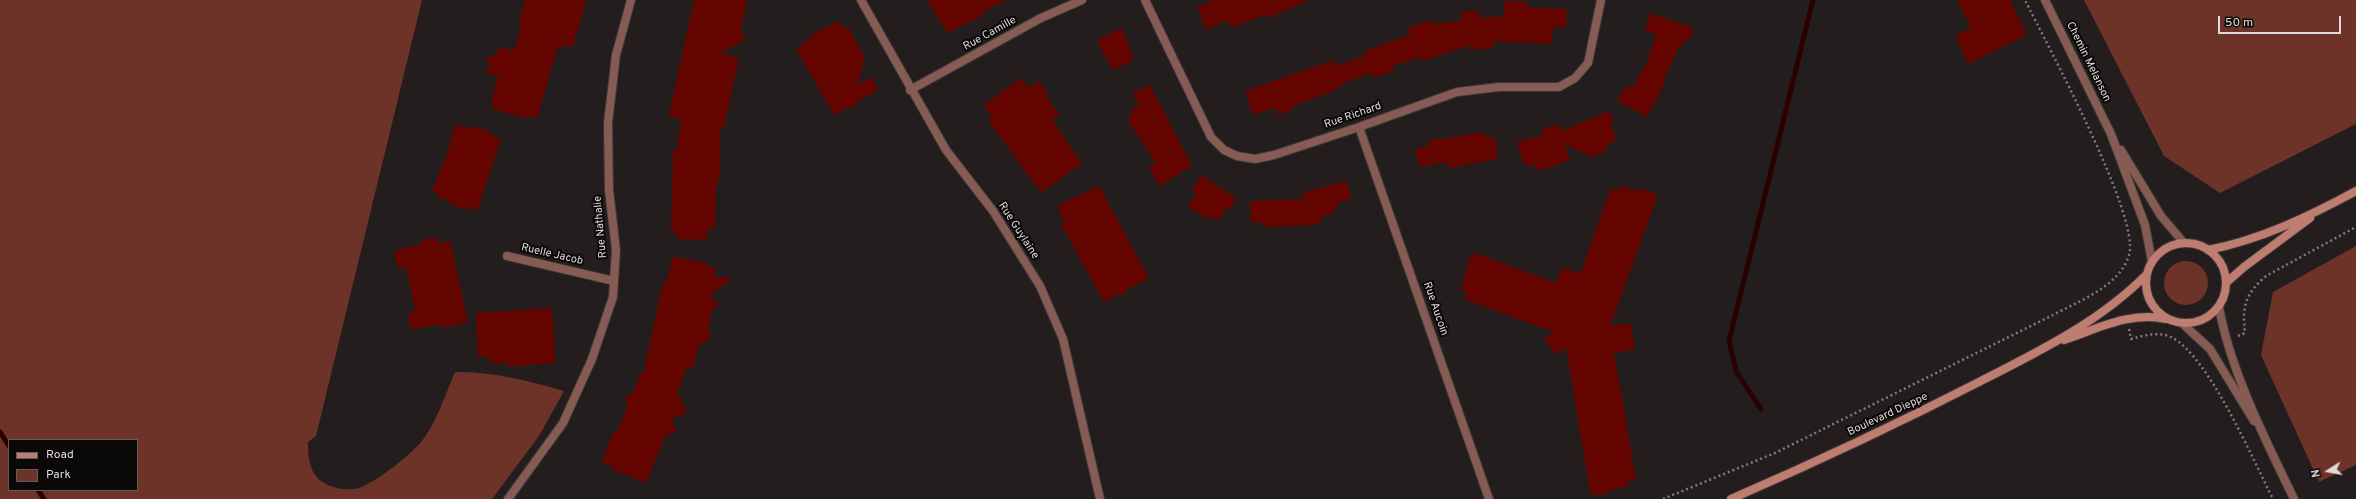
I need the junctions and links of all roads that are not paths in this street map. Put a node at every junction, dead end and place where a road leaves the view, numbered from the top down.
1 (631, 0) edge
2 (861, 0) edge
3 (1082, 0) edge
4 (1145, 0) edge
5 (1601, 0) edge
6 (2045, 0) edge
7 (910, 90) junction
8 (1359, 127) junction
9 (2111, 134) junction
10 (2356, 191) edge
11 (2318, 212) junction
12 (2184, 243) junction
13 (2208, 250) junction
14 (507, 256) dead end
15 (2152, 262) junction
16 (2147, 274) junction
17 (614, 281) junction
18 (2227, 282) junction
19 (2219, 307) junction
20 (2170, 320) junction
21 (2183, 324) junction
22 (2052, 345) junction
23 (2266, 441) junction
24 (508, 499) edge
25 (1100, 499) edge
26 (1489, 499) edge
27 (1731, 499) edge
28 (2294, 499) edge

1 - 17 street, Rue Nathalie
2 - 7 street, Rue Guylaine
3 - 7 street, Rue Camille
4 - 8 street, Rue Richard
5 - 8 street, Rue Richard
6 - 9 street, Chemin Melanson
7 - 25 street, Rue Guylaine
8 - 26 street, Rue Aucoin
9 - 12 street
9 - 15 street
10 - 11 main road
11 - 13 main road
11 - 18 main road
12 - 13 main road
12 - 15 main road
13 - 18 main road
14 - 17 street, Ruelle Jacob
15 - 16 main road
16 - 20 main road
16 - 22 main road
17 - 24 street, Rue Nathalie
18 - 19 main road
19 - 21 main road
19 - 23 street
20 - 21 main road
20 - 22 main road
21 - 23 street
22 - 27 main road, Boulevard Dieppe
23 - 28 street

